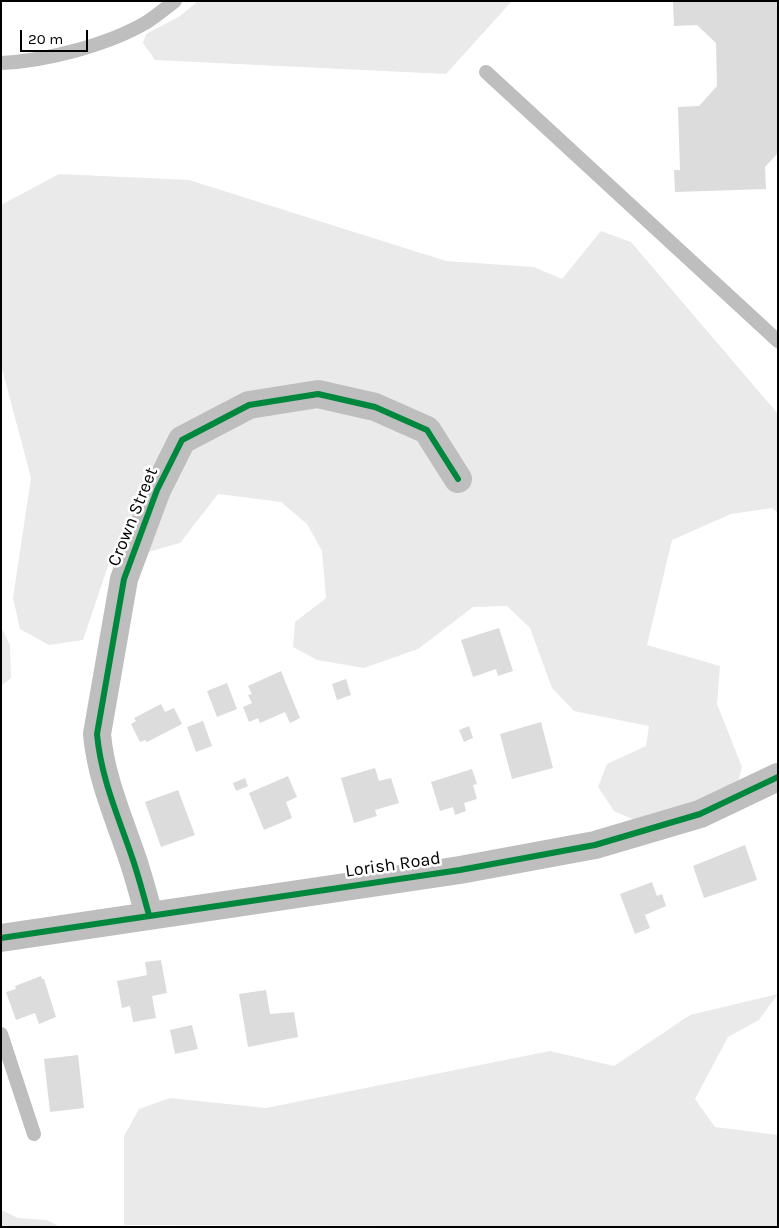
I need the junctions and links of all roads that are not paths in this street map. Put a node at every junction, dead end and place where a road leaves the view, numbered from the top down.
1 (175, 1) edge
2 (1, 63) edge
3 (486, 72) dead end
4 (778, 341) edge
5 (458, 479) dead end
6 (778, 777) edge
7 (149, 915) junction
8 (1, 938) edge
9 (1, 1034) edge
10 (34, 1134) dead end

1 - 2 lane
3 - 4 lane
5 - 7 street, Crown Street
6 - 7 street, Lorish Road
7 - 8 street, Lorish Road
9 - 10 lane

